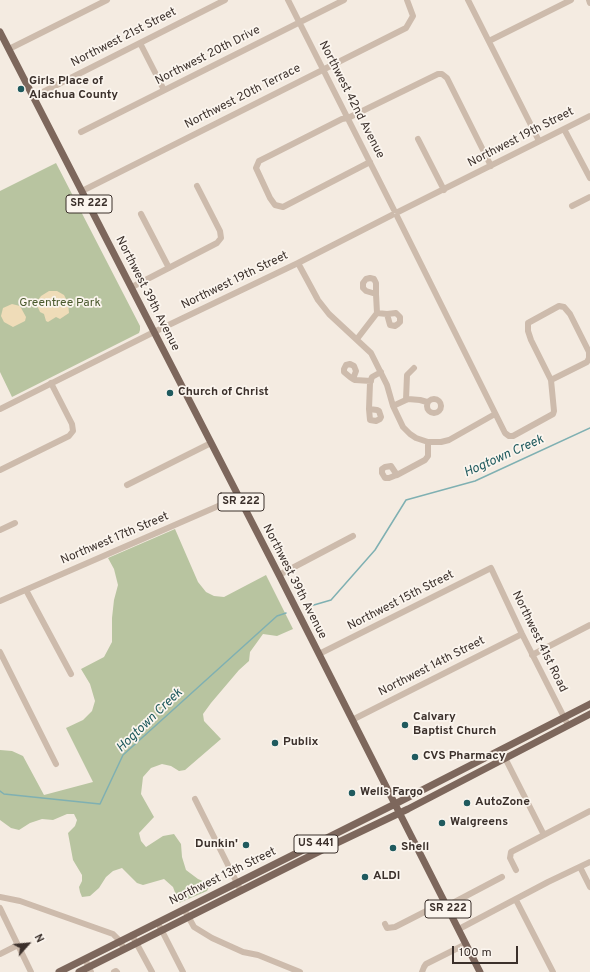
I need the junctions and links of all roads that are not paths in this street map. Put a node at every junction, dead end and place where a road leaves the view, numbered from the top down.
1 (107, 0) edge
2 (225, 0) edge
3 (288, 0) edge
4 (344, 0) edge
5 (407, 0) edge
6 (468, 0) edge
7 (571, 0) edge
8 (588, 0) edge
9 (590, 3) edge
10 (299, 23) junction
11 (0, 32) edge
12 (489, 41) junction
13 (140, 43) junction
14 (9, 49) junction
15 (323, 70) junction
16 (164, 90) junction
17 (33, 97) junction
18 (590, 116) edge
19 (348, 118) junction
20 (564, 129) junction
21 (81, 132) dead end
22 (418, 139) dead end
23 (539, 141) junction
24 (370, 162) junction
25 (491, 166) junction
26 (590, 178) edge
27 (197, 186) dead end
28 (444, 190) junction
29 (82, 191) junction
30 (590, 197) edge
31 (572, 206) dead end
32 (395, 213) junction
33 (141, 214) dead end
34 (298, 263) junction
35 (169, 268) junction
36 (132, 288) junction
37 (376, 294) dead end
38 (376, 313) junction
39 (387, 314) dead end
40 (154, 332) junction
41 (357, 339) junction
42 (414, 368) dead end
43 (381, 372) junction
44 (353, 379) dead end
45 (551, 380) junction
46 (371, 381) junction
47 (51, 383) junction
48 (406, 400) junction
49 (427, 402) dead end
50 (393, 406) junction
51 (0, 409) edge
52 (369, 410) dead end
53 (495, 414) junction
54 (428, 442) junction
55 (211, 443) junction
56 (0, 470) edge
57 (397, 475) dead end
58 (127, 485) dead end
59 (239, 497) junction
60 (15, 523) dead end
61 (0, 530) edge
62 (353, 536) dead end
63 (492, 569) joint
64 (279, 575) junction
65 (26, 590) junction
66 (0, 601) edge
67 (590, 625) edge
68 (522, 634) junction
69 (0, 652) edge
70 (319, 654) junction
71 (532, 655) junction
72 (71, 674) dead end
73 (590, 704) edge
74 (590, 714) edge
75 (564, 717) junction
76 (352, 720) junction
77 (568, 725) junction
78 (501, 750) junction
79 (504, 758) junction
80 (56, 764) dead end
81 (195, 800) dead end
82 (394, 804) junction
83 (590, 811) edge
84 (399, 813) junction
85 (544, 835) junction
86 (590, 862) edge
87 (580, 867) junction
88 (516, 870) dead end
89 (502, 877) dead end
90 (237, 883) junction
91 (590, 887) edge
92 (241, 891) junction
93 (0, 897) edge
94 (516, 900) junction
95 (445, 904) junction
96 (0, 908) edge
97 (184, 909) junction
98 (188, 917) junction
99 (157, 922) junction
100 (385, 924) dead end
101 (459, 930) junction
102 (162, 931) junction
103 (132, 935) junction
104 (120, 941) junction
105 (136, 943) junction
106 (466, 944) junction
107 (18, 945) junction
108 (124, 949) junction
109 (0, 954) edge
110 (85, 959) junction
111 (90, 970) edge
112 (32, 972) edge
113 (58, 972) edge
114 (79, 972) edge
115 (114, 972) edge
116 (117, 972) edge
117 (152, 972) edge
118 (183, 972) edge
119 (300, 972) edge
120 (422, 972) edge
121 (480, 972) edge
122 (553, 972) edge

1 - 14 street
2 - 13 street, Northwest 21st Street
3 - 10 street, Northwest 42nd Avenue
4 - 10 street, Northwest 20th Drive
5 - 15 street, Northwest 20th Terrace
6 - 12 street
7 - 12 street
8 - 9 street
10 - 15 street, Northwest 42nd Avenue
10 - 16 street, Northwest 20th Drive
11 - 14 main road, Northwest 39th Avenue / SR 222
12 - 23 street
13 - 16 street
13 - 17 street, Northwest 21st Street
14 - 17 main road, Northwest 39th Avenue / SR 222
15 - 19 street, Northwest 42nd Avenue
15 - 29 street, Northwest 20th Terrace
16 - 21 street, Northwest 20th Drive
17 - 29 main road, Northwest 39th Avenue / SR 222
18 - 20 street, Northwest 19th Street
19 - 24 street, Northwest 42nd Avenue
19 - 24 street
19 - 25 street
20 - 23 street, Northwest 19th Street
20 - 26 street
22 - 28 street
23 - 25 street, Northwest 19th Street
24 - 32 street, Northwest 42nd Avenue
25 - 28 street, Northwest 19th Street
27 - 35 street
28 - 32 street, Northwest 19th Street
29 - 36 main road, Northwest 39th Avenue / SR 222
30 - 31 street
32 - 34 street, Northwest 19th Street
32 - 53 street, Northwest 42nd Avenue
33 - 35 street
34 - 40 street, Northwest 19th Street
34 - 41 street
35 - 36 street
36 - 40 main road, Northwest 39th Avenue / SR 222
37 - 38 street
38 - 39 street
38 - 41 street
40 - 47 street, Northwest 19th Street
40 - 55 main road, Northwest 39th Avenue / SR 222
41 - 43 street
42 - 48 street
43 - 46 street
43 - 50 street
44 - 46 street
45 - 45 street
45 - 53 street, Northwest 42nd Avenue
46 - 52 street
47 - 51 street, Northwest 19th Street
47 - 56 street
48 - 49 street
48 - 50 street
50 - 54 street
53 - 54 street
54 - 57 street
55 - 58 street
55 - 59 main road, Northwest 39th Avenue / SR 222
59 - 64 main road, Northwest 39th Avenue / SR 222
59 - 65 street, Northwest 17th Street
60 - 61 street
62 - 64 street
63 - 68 street, Northwest 41st Road
63 - 70 street, Northwest 15th Street
64 - 70 main road, Northwest 39th Avenue / SR 222
65 - 66 street, Northwest 17th Street
65 - 72 street
67 - 71 street
68 - 71 street, Northwest 41st Road
68 - 76 street, Northwest 14th Street
69 - 80 street
70 - 76 main road, Northwest 39th Avenue / SR 222
71 - 75 street, Northwest 41st Road
73 - 75 main road, Northwest 13th Street / US 441
74 - 77 main road, Northwest 13th Street / US 441
75 - 77 street, Northwest 41st Road
75 - 78 main road, Northwest 13th Street / US 441
76 - 82 main road, Northwest 39th Avenue / SR 222
77 - 79 main road, Northwest 13th Street / US 441
78 - 79 street
78 - 82 main road, Northwest 13th Street / US 441
79 - 84 main road, Northwest 13th Street / US 441
79 - 85 street
81 - 90 street
82 - 84 main road, Northwest 39th Avenue / SR 222
82 - 90 main road, Northwest 13th Street / US 441
83 - 85 street
84 - 92 main road, Northwest 13th Street / US 441
84 - 95 main road, Northwest 39th Avenue / SR 222
85 - 88 street
86 - 87 street
87 - 91 street
87 - 94 street
89 - 95 street
90 - 92 street
90 - 97 main road, Northwest 13th Street / US 441
92 - 98 main road, Northwest 13th Street / US 441
93 - 104 street
94 - 101 street
94 - 122 street
95 - 100 street
95 - 101 main road, Northwest 39th Avenue / SR 222
96 - 107 street
97 - 98 street
97 - 99 main road, Northwest 13th Street / US 441
98 - 102 main road, Northwest 13th Street / US 441
98 - 119 street
99 - 102 street
99 - 103 main road, Northwest 13th Street / US 441
101 - 106 main road, Northwest 39th Avenue / SR 222
102 - 105 main road, Northwest 13th Street / US 441
102 - 118 street
103 - 104 main road, Northwest 13th Street / US 441
103 - 105 street
104 - 108 street
104 - 110 main road, Northwest 13th Street / US 441
105 - 108 main road, Northwest 13th Street / US 441
105 - 117 street
106 - 120 street
106 - 121 main road, Northwest 39th Avenue / SR 222
107 - 109 street
107 - 112 street
108 - 111 main road, Northwest 13th Street / US 441
110 - 111 street
110 - 113 main road, Northwest 13th Street / US 441
111 - 114 main road, Northwest 13th Street / US 441
115 - 116 street

